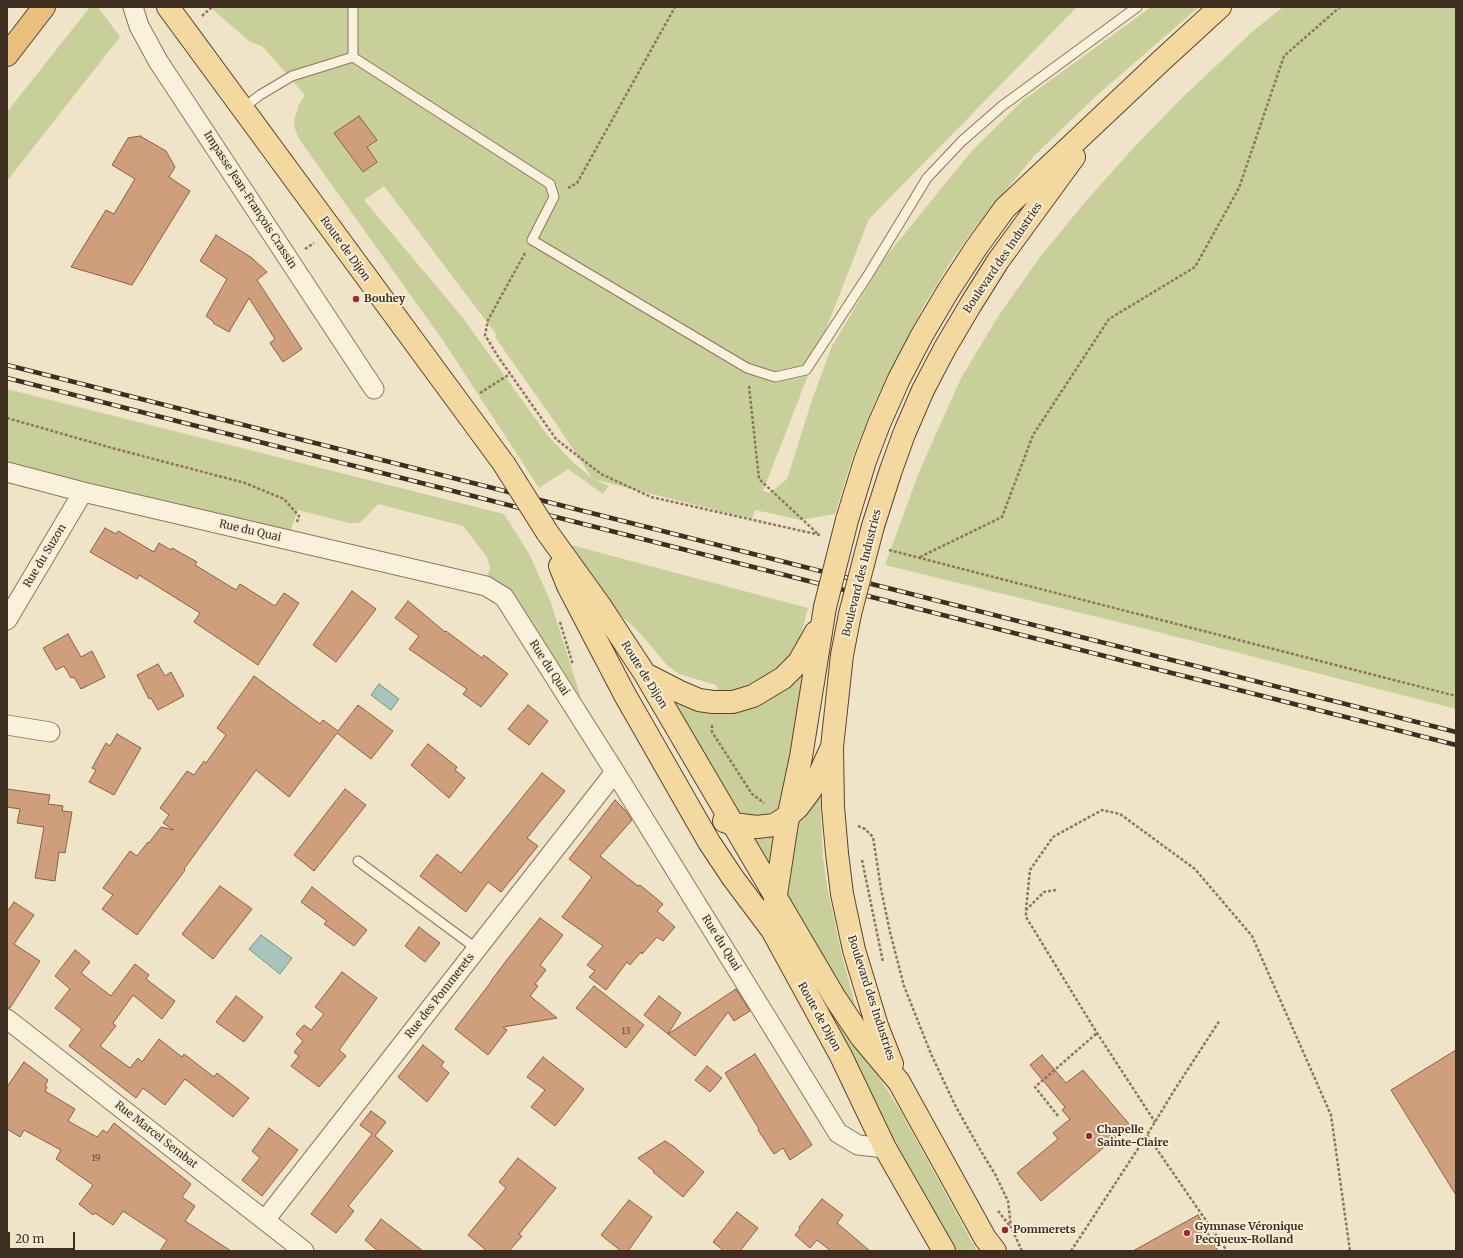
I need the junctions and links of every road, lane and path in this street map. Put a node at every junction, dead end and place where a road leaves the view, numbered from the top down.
1 (44, 7) edge
2 (133, 7) edge
3 (168, 7) edge
4 (212, 7) edge
5 (353, 7) edge
6 (675, 7) edge
7 (1137, 7) edge
8 (1220, 7) edge
9 (1340, 7) edge
10 (197, 20) dead end
11 (7, 55) edge
12 (353, 57) junction
13 (243, 108) junction
14 (1102, 117) junction
15 (554, 197) junction
16 (532, 240) junction
17 (747, 368) junction
18 (510, 374) junction
19 (374, 389) dead end
20 (478, 394) dead end
21 (7, 418) edge
22 (7, 472) edge
23 (83, 492) junction
24 (547, 532) junction
25 (819, 535) junction
26 (826, 536) dead end
27 (292, 541) junction
28 (885, 549) dead end
29 (919, 557) junction
30 (825, 607) junction
31 (7, 620) edge
32 (559, 621) dead end
33 (574, 666) dead end
34 (645, 674) junction
35 (1456, 696) edge
36 (7, 725) edge
37 (50, 732) dead end
38 (832, 747) junction
39 (615, 772) junction
40 (680, 791) junction
41 (788, 816) junction
42 (733, 824) junction
43 (358, 862) dead end
44 (1056, 890) dead end
45 (776, 895) junction
46 (1026, 910) junction
47 (772, 930) junction
48 (477, 948) junction
49 (7, 1019) edge
50 (1220, 1020) dead end
51 (1097, 1034) junction
52 (899, 1082) junction
53 (1058, 1116) dead end
54 (1155, 1122) junction
55 (1147, 1135) junction
56 (885, 1148) junction
57 (265, 1220) junction
58 (1011, 1227) dead end
59 (989, 1247) edge
60 (304, 1251) edge
61 (944, 1251) edge
62 (1022, 1251) edge
63 (1071, 1251) edge
64 (1227, 1251) edge
65 (1350, 1251) edge

1 - 11 highway
2 - 19 street, Impasse Jean-François Crassin
3 - 13 main road, Route de Dijon
4 - 10 path
5 - 12 lane
6 - 15 path
7 - 17 lane
8 - 14 main road, Boulevard des Industries
9 - 29 path
12 - 13 lane
12 - 15 lane
13 - 24 main road, Route de Dijon, bridge
14 - 30 main road, Boulevard des Industries, bridge
14 - 38 main road, Boulevard des Industries, bridge
15 - 16 lane
16 - 17 lane
16 - 18 path
17 - 25 path
18 - 20 path
18 - 25 path
21 - 27 path
22 - 23 street, Rue du Quai
23 - 27 street, Rue du Quai
23 - 31 street, Rue du Suzon
24 - 34 main road, Route de Dijon
24 - 40 main road, Route de Dijon
25 - 26 path
27 - 39 street, Rue du Quai
28 - 29 path
29 - 35 path
30 - 34 main road, Boulevard des Industries
30 - 41 main road, Boulevard des Industries
32 - 33 path
34 - 42 main road, Route de Dijon
36 - 37 street
38 - 41 main road, Route de Dijon
38 - 52 main road, Boulevard des Industries
39 - 48 street, Rue des Pommerets
39 - 56 street, Rue du Quai
40 - 42 main road, Route de Dijon
40 - 47 main road, Route de Dijon
41 - 42 main road, Route de Dijon
41 - 45 main road, Boulevard des Industries
42 - 45 main road, Route de Dijon
43 - 48 lane
44 - 46 path
45 - 47 main road, Boulevard des Industries
45 - 52 main road, Route de Dijon
46 - 51 path
46 - 65 path
47 - 56 main road, Route de Dijon
48 - 57 street, Rue des Pommerets
49 - 57 street, Rue Marcel Sembat
50 - 54 path
51 - 53 path
51 - 54 path
52 - 59 main road, Route de Dijon
54 - 55 path
55 - 63 path
55 - 64 path
56 - 61 main road, Route de Dijon
57 - 60 street, Rue Marcel Sembat
58 - 62 path

